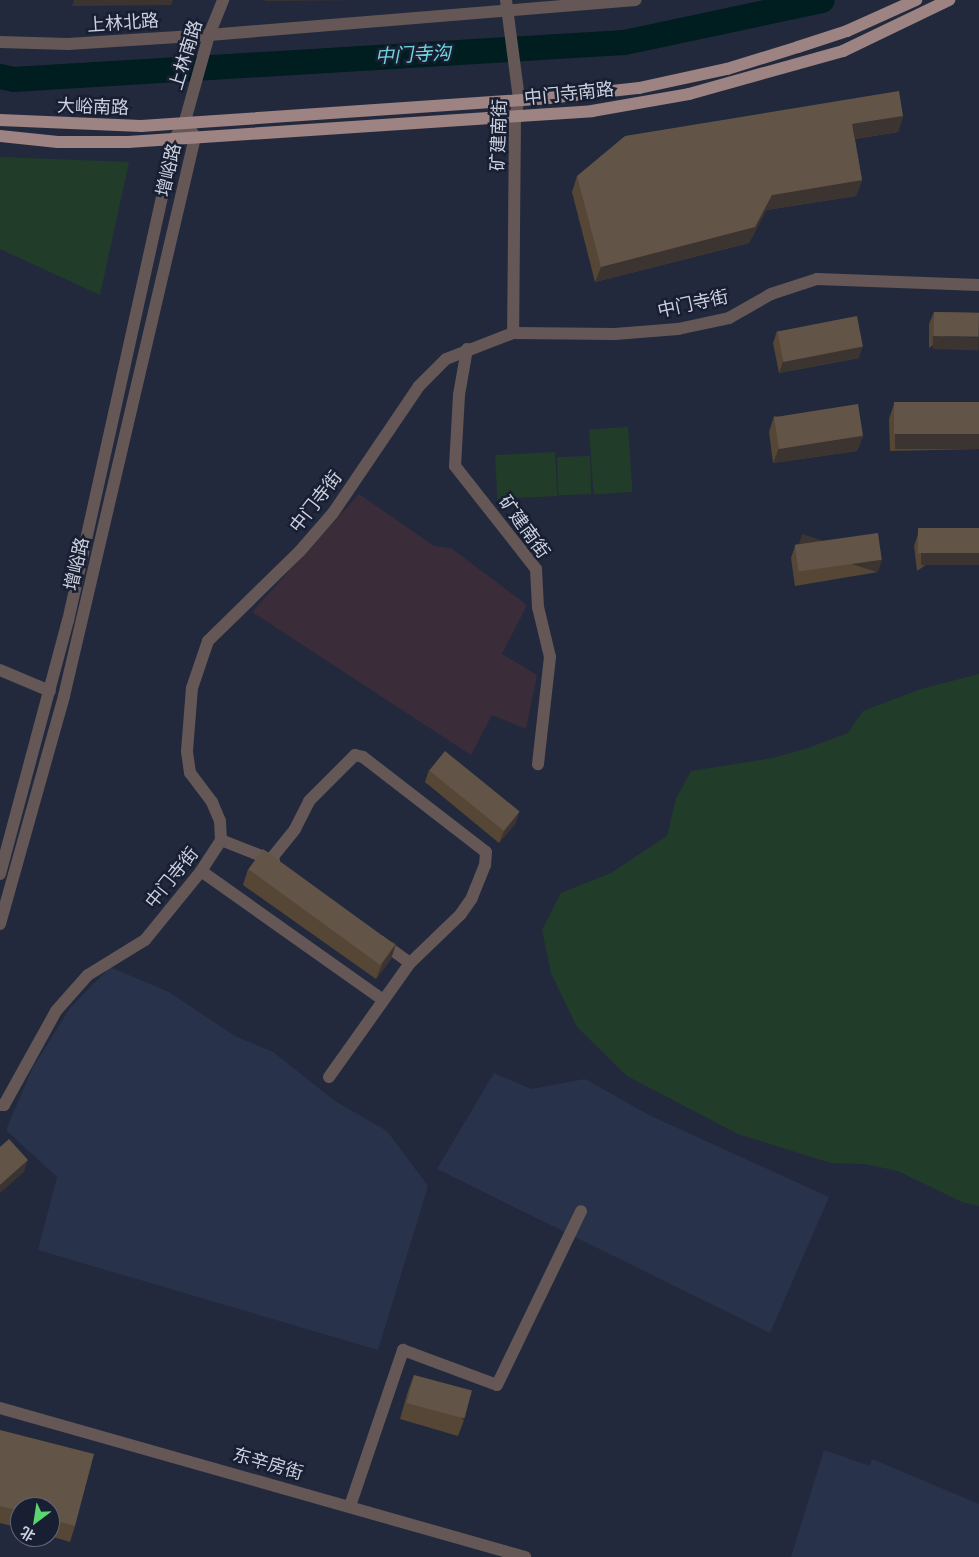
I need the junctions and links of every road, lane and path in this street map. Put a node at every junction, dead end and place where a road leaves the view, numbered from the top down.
1 (224, 0) edge
2 (636, 0) edge
3 (916, 0) edge
4 (949, 0) edge
5 (507, 6) edge
6 (209, 35) junction
7 (0, 42) edge
8 (519, 99) junction
9 (515, 117) junction
10 (0, 120) edge
11 (185, 121) junction
12 (0, 136) edge
13 (195, 137) junction
14 (175, 138) junction
15 (979, 285) edge
16 (513, 333) junction
17 (467, 349) junction
18 (0, 670) edge
19 (50, 690) junction
20 (538, 764) dead end
21 (221, 840) junction
22 (271, 858) junction
23 (286, 870) edge
24 (201, 871) junction
25 (0, 874) edge
26 (0, 924) edge
27 (371, 934) edge
28 (410, 963) junction
29 (383, 1000) junction
30 (329, 1078) dead end
31 (0, 1105) edge
32 (581, 1211) dead end
33 (0, 1408) edge
34 (350, 1506) junction
35 (525, 1557) edge

1 - 6 street, 上林南路
2 - 5 street, 上林北路
3 - 8 main road, 中门寺南路
4 - 9 main road, 中门寺南路
5 - 6 street, 上林北路
5 - 8 street, 矿建南街
6 - 7 street, 上林北路
6 - 11 street, 上林南路
8 - 9 street, 矿建南街
8 - 11 main road, 中门寺南路
9 - 13 main road, 中门寺南路
9 - 16 street, 矿建南街
10 - 11 main road, 大峪南路
11 - 13 street, 增峪路
11 - 14 street, 增峪路
12 - 14 main road, 大峪南路
13 - 14 main road, 中门寺南路
13 - 26 street, 增峪路
14 - 19 street, 增峪路
15 - 16 street, 中门寺街
16 - 17 street, 中门寺街
17 - 20 street, 矿建南街
17 - 21 street, 中门寺街
18 - 19 street
19 - 25 street, 增峪路
21 - 22 street
21 - 24 street, 中门寺街
22 - 23 street
22 - 28 street
24 - 29 street
24 - 31 street, 中门寺街
27 - 28 street
28 - 29 street
29 - 30 street
32 - 34 street
33 - 34 street, 东辛房街
34 - 35 street, 东辛房街

